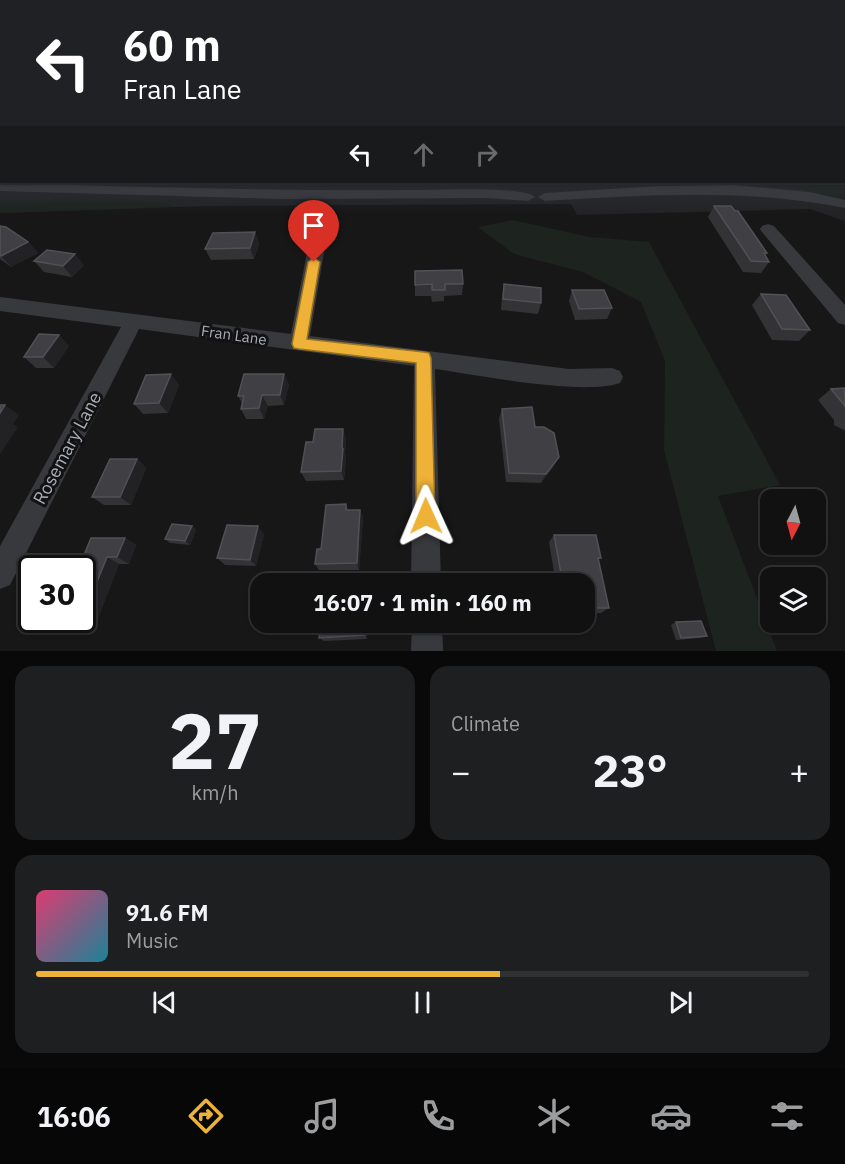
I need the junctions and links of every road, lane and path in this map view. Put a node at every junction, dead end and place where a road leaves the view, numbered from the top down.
1 (490, 183) edge
2 (505, 183) edge
3 (561, 183) edge
4 (577, 183) edge
5 (0, 187) edge
6 (613, 191) junction
7 (440, 194) junction
8 (528, 197) junction
9 (545, 197) junction
10 (845, 204) edge
11 (321, 222) dead end
12 (768, 229) dead end
13 (0, 304) edge
14 (845, 318) edge
15 (134, 321) junction
16 (299, 344) junction
17 (424, 358) junction
18 (612, 377) dead end
19 (426, 573) edge
20 (0, 575) edge
21 (427, 633) edge
22 (427, 651) edge

1 - 7 street
2 - 8 street
3 - 9 street
4 - 6 street
5 - 7 street
6 - 9 street
6 - 10 street
7 - 8 street
8 - 9 street
11 - 16 street
12 - 14 street
13 - 15 street, Fran Lane
15 - 16 street, Fran Lane
15 - 20 street, Rosemary Lane
16 - 17 street, Fran Lane
17 - 18 street, Fran Lane
17 - 19 street
21 - 22 street

